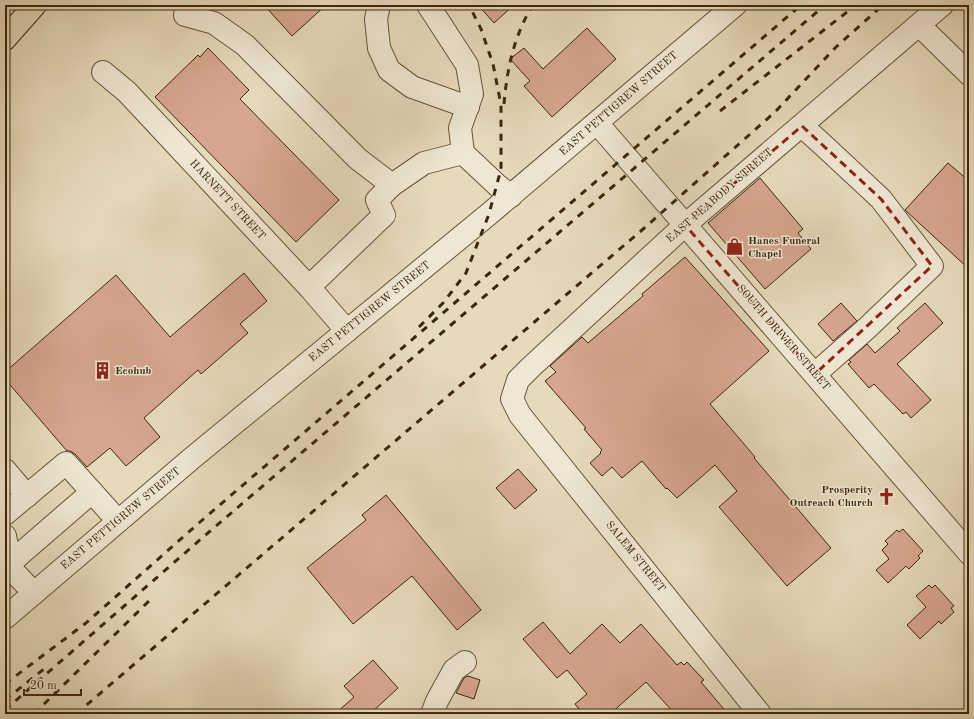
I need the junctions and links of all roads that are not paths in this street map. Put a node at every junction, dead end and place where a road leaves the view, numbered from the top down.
1 (35, 5) edge
2 (379, 5) edge
3 (428, 5) edge
4 (735, 5) edge
5 (942, 5) edge
6 (185, 15) dead end
7 (919, 25) junction
8 (5, 39) edge
9 (103, 72) dead end
10 (969, 74) edge
11 (468, 107) junction
12 (597, 123) junction
13 (802, 126) junction
14 (463, 154) junction
15 (392, 185) junction
16 (511, 196) junction
17 (685, 225) junction
18 (309, 287) junction
19 (347, 331) junction
20 (814, 374) junction
21 (512, 399) joint
22 (5, 470) edge
23 (92, 492) junction
24 (27, 496) junction
25 (5, 514) edge
26 (118, 521) junction
27 (5, 536) edge
28 (969, 553) edge
29 (10, 563) junction
30 (5, 584) edge
31 (28, 598) junction
32 (5, 618) edge
33 (465, 662) dead end
34 (432, 714) edge
35 (760, 714) edge

1 - 8 highway
2 - 11 street
3 - 11 street
4 - 12 street, EAST PETTIGREW STREET
5 - 7 street, EAST PEABODY STREET
6 - 15 street
7 - 10 street
7 - 13 street, EAST PEABODY STREET
9 - 18 street, HARNETT STREET
11 - 14 street
12 - 16 street, EAST PETTIGREW STREET
12 - 17 street, SOUTH DRIVER STREET
13 - 17 street, EAST PEABODY STREET
13 - 20 street
14 - 15 street
14 - 16 street
15 - 18 street
16 - 19 street, EAST PETTIGREW STREET
17 - 20 street, SOUTH DRIVER STREET
17 - 21 street, EAST PEABODY STREET
18 - 19 street, HARNETT STREET
19 - 26 street, EAST PETTIGREW STREET
20 - 28 street, SOUTH DRIVER STREET
21 - 35 street, SALEM STREET
22 - 24 street
23 - 24 street
23 - 26 street
23 - 29 street
24 - 25 street
26 - 31 street, EAST PETTIGREW STREET
27 - 29 street
29 - 31 street
30 - 31 street
31 - 32 street, EAST PETTIGREW STREET
33 - 34 street

